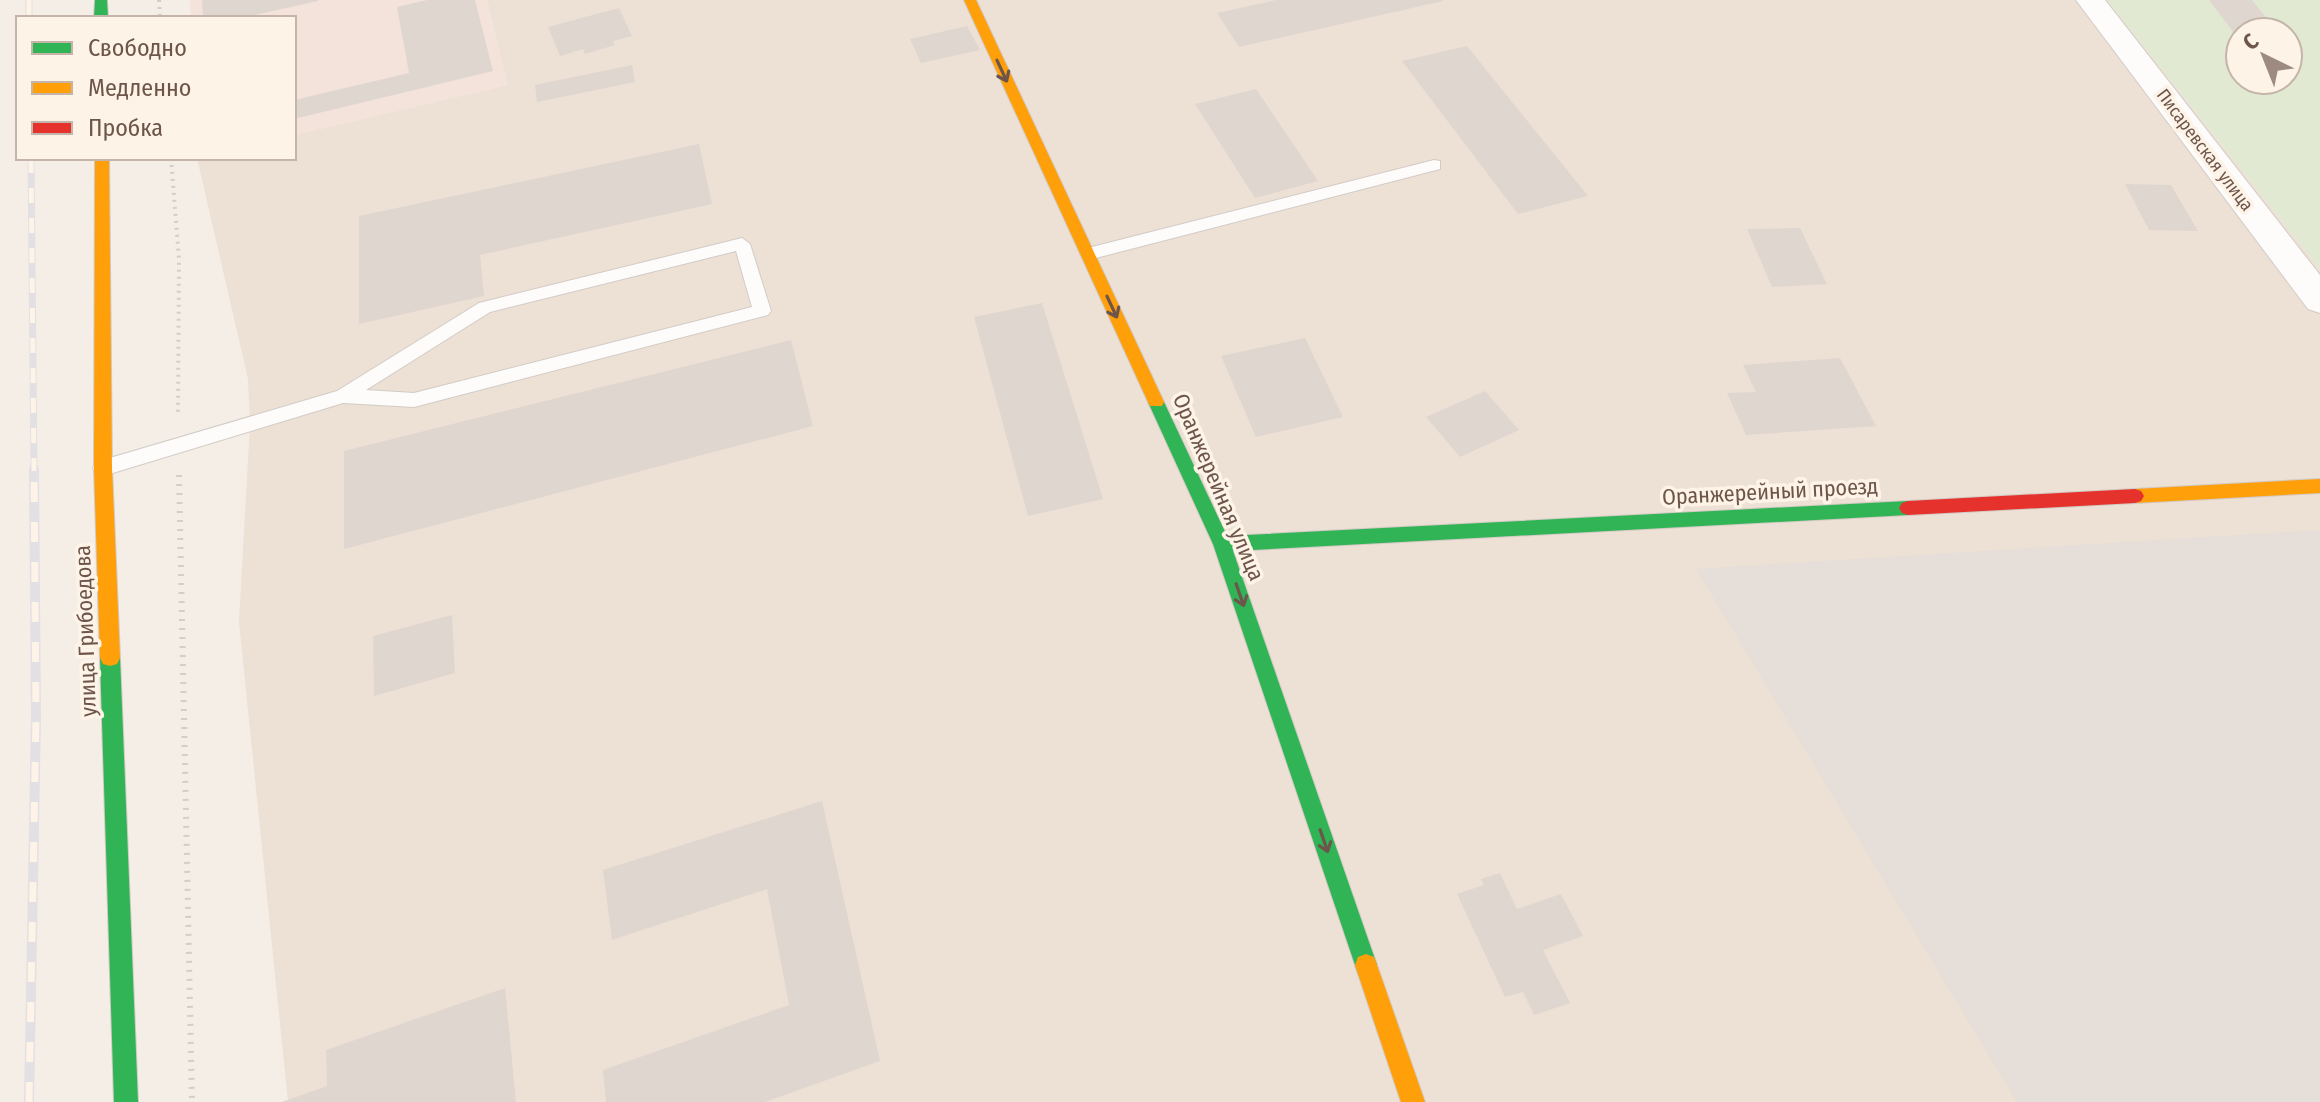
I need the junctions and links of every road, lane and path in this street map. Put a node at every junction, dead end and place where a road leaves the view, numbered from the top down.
1 (970, 0) edge
2 (2090, 0) edge
3 (102, 160) edge
4 (171, 160) edge
5 (1434, 165) dead end
6 (1088, 254) junction
7 (2320, 300) edge
8 (343, 396) junction
9 (178, 447) junction
10 (103, 468) junction
11 (2320, 486) edge
12 (1222, 544) junction
13 (126, 1102) edge
14 (192, 1102) edge
15 (1413, 1102) edge

1 -> 6 street, Оранжерейная улица
2 - 7 street, Писаревская улица
3 - 10 street, улица Грибоедова
4 - 9 path
5 - 6 lane
6 -> 12 street, Оранжерейная улица
8 - 8 lane
8 - 9 lane
9 - 10 lane
9 - 14 path
10 - 13 street, улица Грибоедова
11 - 12 street, Оранжерейный проезд
12 -> 15 street, Оранжерейная улица

